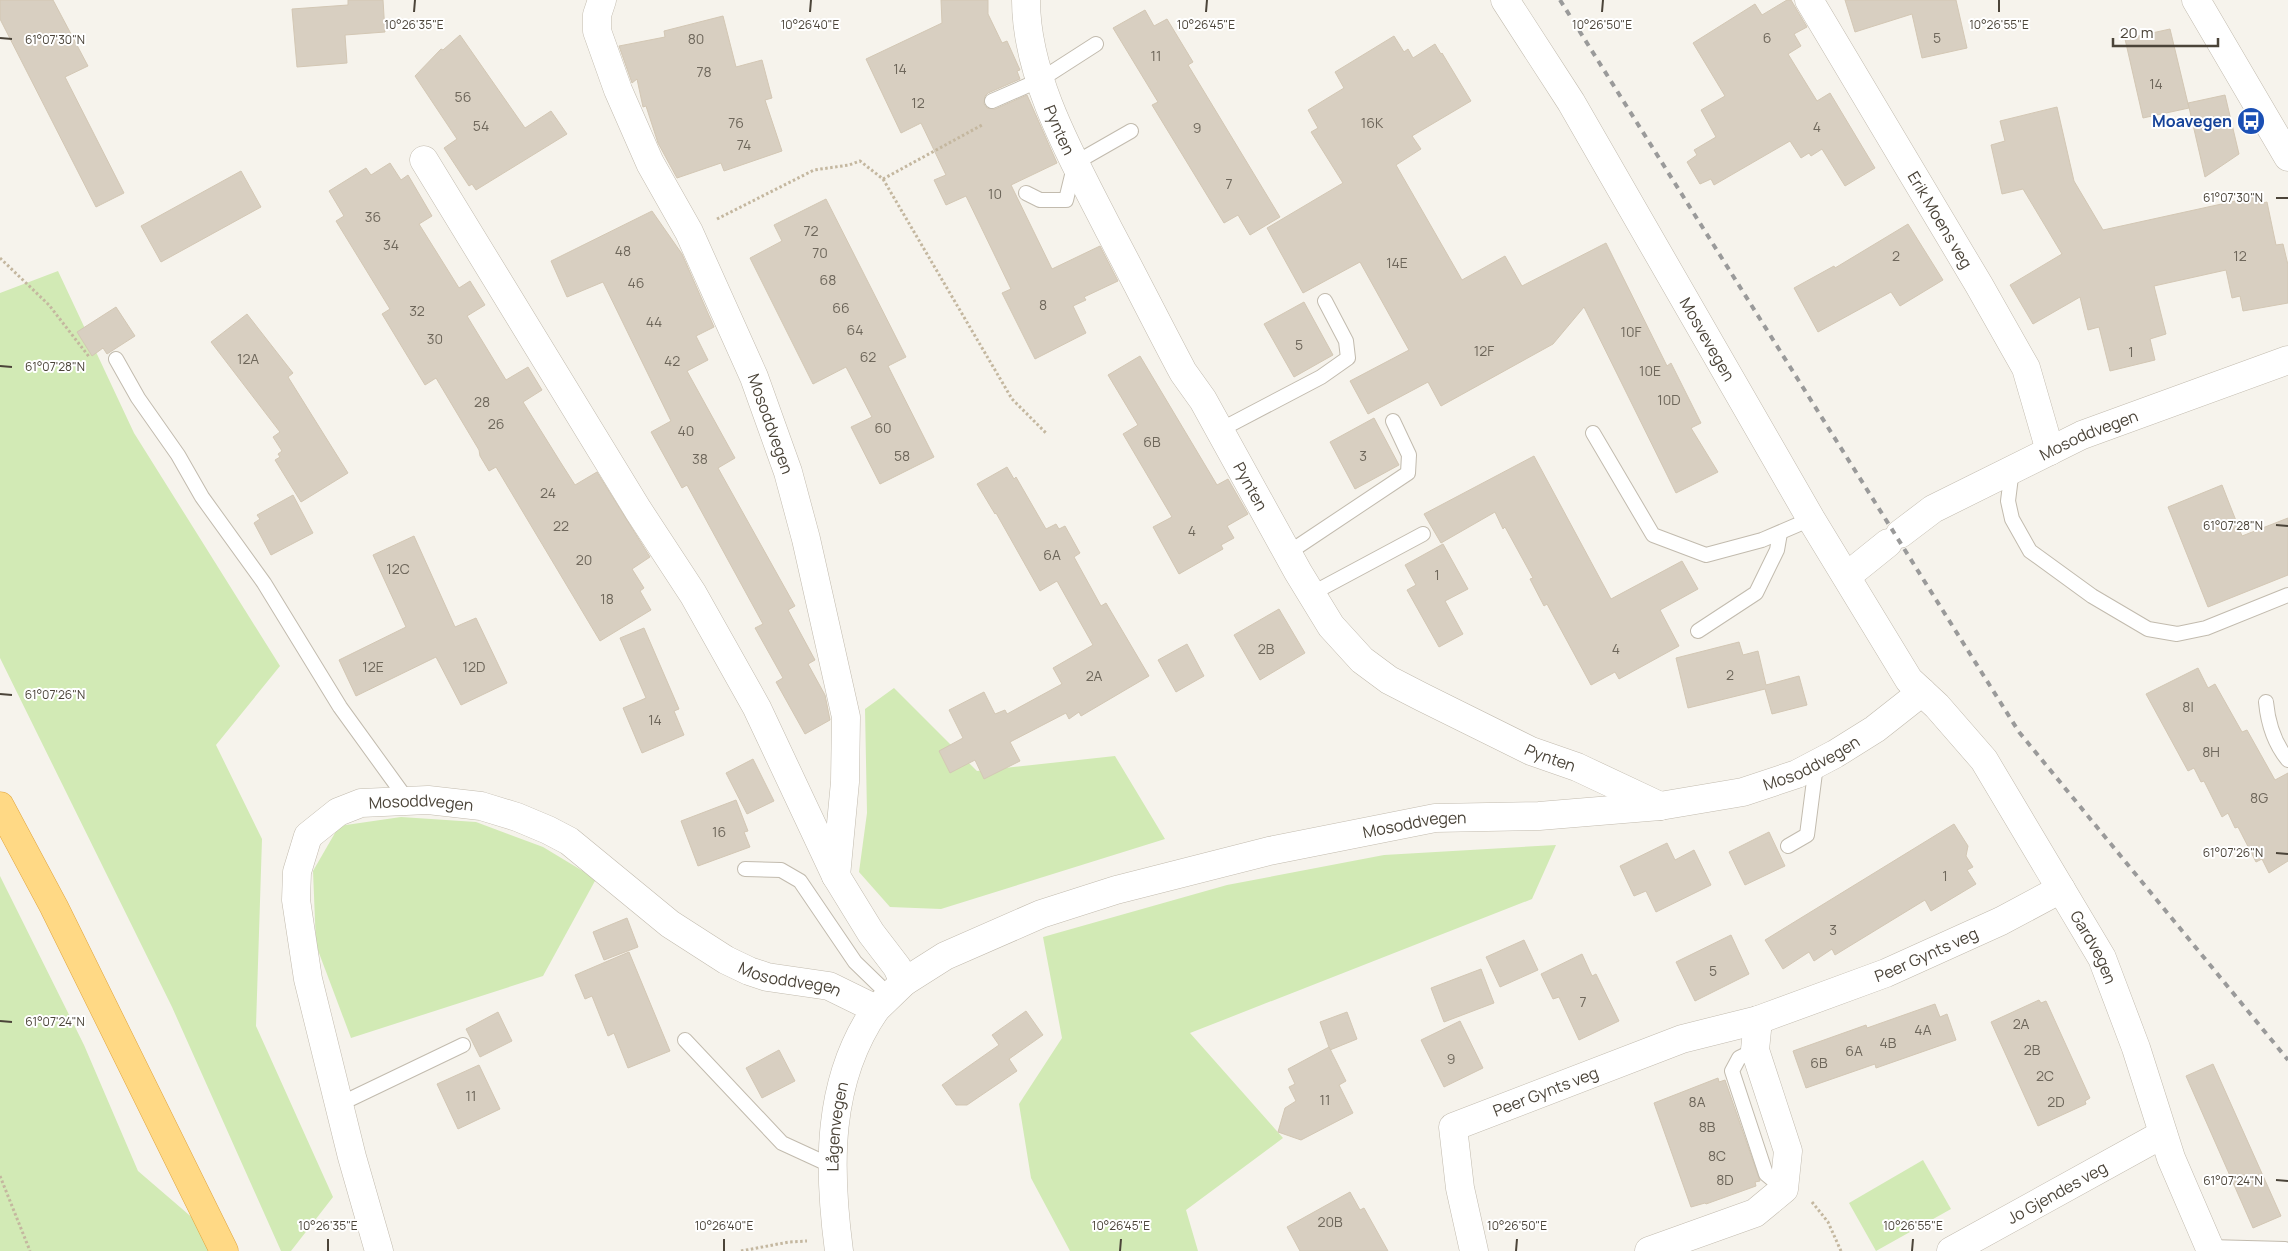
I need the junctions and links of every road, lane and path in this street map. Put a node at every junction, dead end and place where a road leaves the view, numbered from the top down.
1 (602, 0) edge
2 (1026, 0) edge
3 (1505, 0) edge
4 (1809, 0) edge
5 (2196, 0) edge
6 (1096, 44) dead end
7 (1040, 80) junction
8 (992, 101) dead end
9 (985, 123) dead end
10 (1131, 130) dead end
11 (2288, 157) edge
12 (424, 160) dead end
13 (1075, 163) junction
14 (883, 179) junction
15 (1026, 193) dead end
16 (690, 232) junction
17 (0, 258) edge
18 (1325, 301) dead end
19 (116, 359) dead end
20 (2288, 360) edge
21 (126, 376) junction
22 (1393, 421) dead end
23 (1220, 430) junction
24 (1047, 434) dead end
25 (1593, 434) dead end
26 (2050, 451) junction
27 (2012, 469) junction
28 (1810, 519) junction
29 (1780, 533) junction
30 (1423, 534) dead end
31 (1288, 553) junction
32 (1846, 576) junction
33 (1311, 594) junction
34 (2288, 595) edge
35 (1698, 631) dead end
36 (1915, 686) junction
37 (2266, 702) dead end
38 (2288, 760) edge
39 (1816, 764) junction
40 (408, 800) junction
41 (0, 806) edge
42 (1660, 806) junction
43 (1788, 846) dead end
44 (745, 869) dead end
45 (836, 876) junction
46 (2061, 889) junction
47 (890, 995) junction
48 (1758, 1020) junction
49 (685, 1040) dead end
50 (463, 1045) dead end
51 (340, 1104) junction
52 (2163, 1134) junction
53 (832, 1166) junction
54 (0, 1176) edge
55 (1784, 1189) junction
56 (838, 1245) edge
57 (2210, 1249) edge
58 (30, 1251) edge
59 (224, 1251) edge
60 (379, 1251) edge
61 (741, 1251) edge
62 (1474, 1251) edge
63 (1649, 1251) edge
64 (1841, 1251) edge
65 (1951, 1251) edge
66 (2287, 1251) edge

1 - 16 street, Mosoddvegen
2 - 7 street, Pynten
3 - 28 street, Mosvevegen
4 - 26 street, Erik Moens veg
5 - 11 street
6 - 7 lane
7 - 8 lane
7 - 13 street, Pynten
9 - 14 path
10 - 13 lane
12 - 45 street
13 - 15 lane
13 - 23 street, Pynten
14 - 16 path
14 - 24 path
16 - 45 street, Mosoddvegen
17 - 21 path
18 - 23 lane
19 - 21 lane
20 - 26 street, Mosoddvegen
21 - 40 lane
22 - 31 lane
23 - 31 street, Pynten
25 - 29 lane
26 - 27 street, Mosoddvegen
27 - 32 street, Mosoddvegen
27 - 34 lane
28 - 29 lane
28 - 32 street, Mosvevegen
29 - 35 lane
30 - 33 lane
31 - 33 street, Pynten
32 - 36 street, Mosvevegen
33 - 42 street, Pynten
36 - 39 street, Mosoddvegen
36 - 46 street, Gardvegen
37 - 38 lane
39 - 42 street, Mosoddvegen
39 - 43 lane
40 - 47 street, Mosoddvegen
40 - 51 street, Mosoddvegen
41 - 59 highway
42 - 47 street, Mosoddvegen
44 - 47 lane
45 - 47 street
46 - 48 street, Peer Gynts veg
46 - 52 street, Gardvegen
47 - 53 street, Lågenvegen
48 - 55 street
48 - 62 street, Peer Gynts veg
49 - 53 lane
50 - 51 lane
51 - 60 street, Mosoddvegen
52 - 57 street, Gardvegen
52 - 65 street, Jo Gjendes veg
53 - 56 street, Lågenvegen
54 - 58 path
55 - 63 street
55 - 64 path
56 - 61 path
57 - 66 lane

